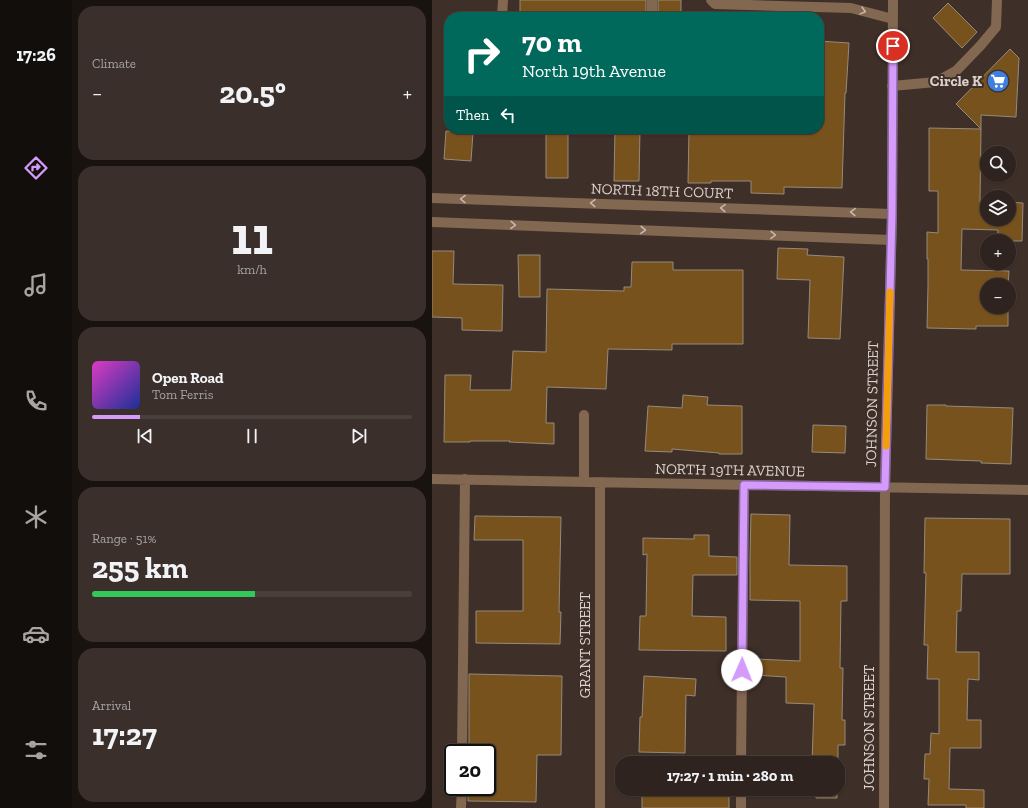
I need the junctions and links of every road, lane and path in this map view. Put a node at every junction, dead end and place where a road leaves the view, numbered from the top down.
1 (503, 0) edge
2 (652, 0) edge
3 (710, 0) edge
4 (893, 0) edge
5 (997, 0) edge
6 (502, 12) edge
7 (652, 12) edge
8 (893, 19) junction
9 (892, 86) junction
10 (432, 198) edge
11 (892, 214) junction
12 (432, 222) edge
13 (891, 240) junction
14 (584, 415) dead end
15 (432, 479) edge
16 (465, 479) junction
17 (584, 482) junction
18 (600, 482) junction
19 (744, 485) junction
20 (885, 487) junction
21 (1028, 490) edge
22 (462, 744) edge
23 (741, 756) edge
24 (462, 796) edge
25 (741, 796) edge
26 (461, 808) edge
27 (600, 808) edge
28 (741, 808) edge
29 (884, 808) edge

1 - 6 street
2 - 7 street
3 -> 8 street
4 - 8 street, JOHNSON STREET
5 - 9 street
8 - 9 street, JOHNSON STREET
9 - 11 street, JOHNSON STREET
11 -> 10 street, NORTH 18TH COURT
11 - 13 street, JOHNSON STREET
12 -> 13 street
13 - 20 street, JOHNSON STREET
14 - 17 street
15 - 16 street, NORTH 19TH AVENUE
16 - 17 street, NORTH 19TH AVENUE
16 - 22 street
17 - 18 street, NORTH 19TH AVENUE
18 - 19 street, NORTH 19TH AVENUE
18 - 27 street, GRANT STREET
19 - 20 street, NORTH 19TH AVENUE
19 - 23 street
20 - 21 street, NORTH 19TH AVENUE
20 - 29 street, JOHNSON STREET
24 - 26 street
25 - 28 street

